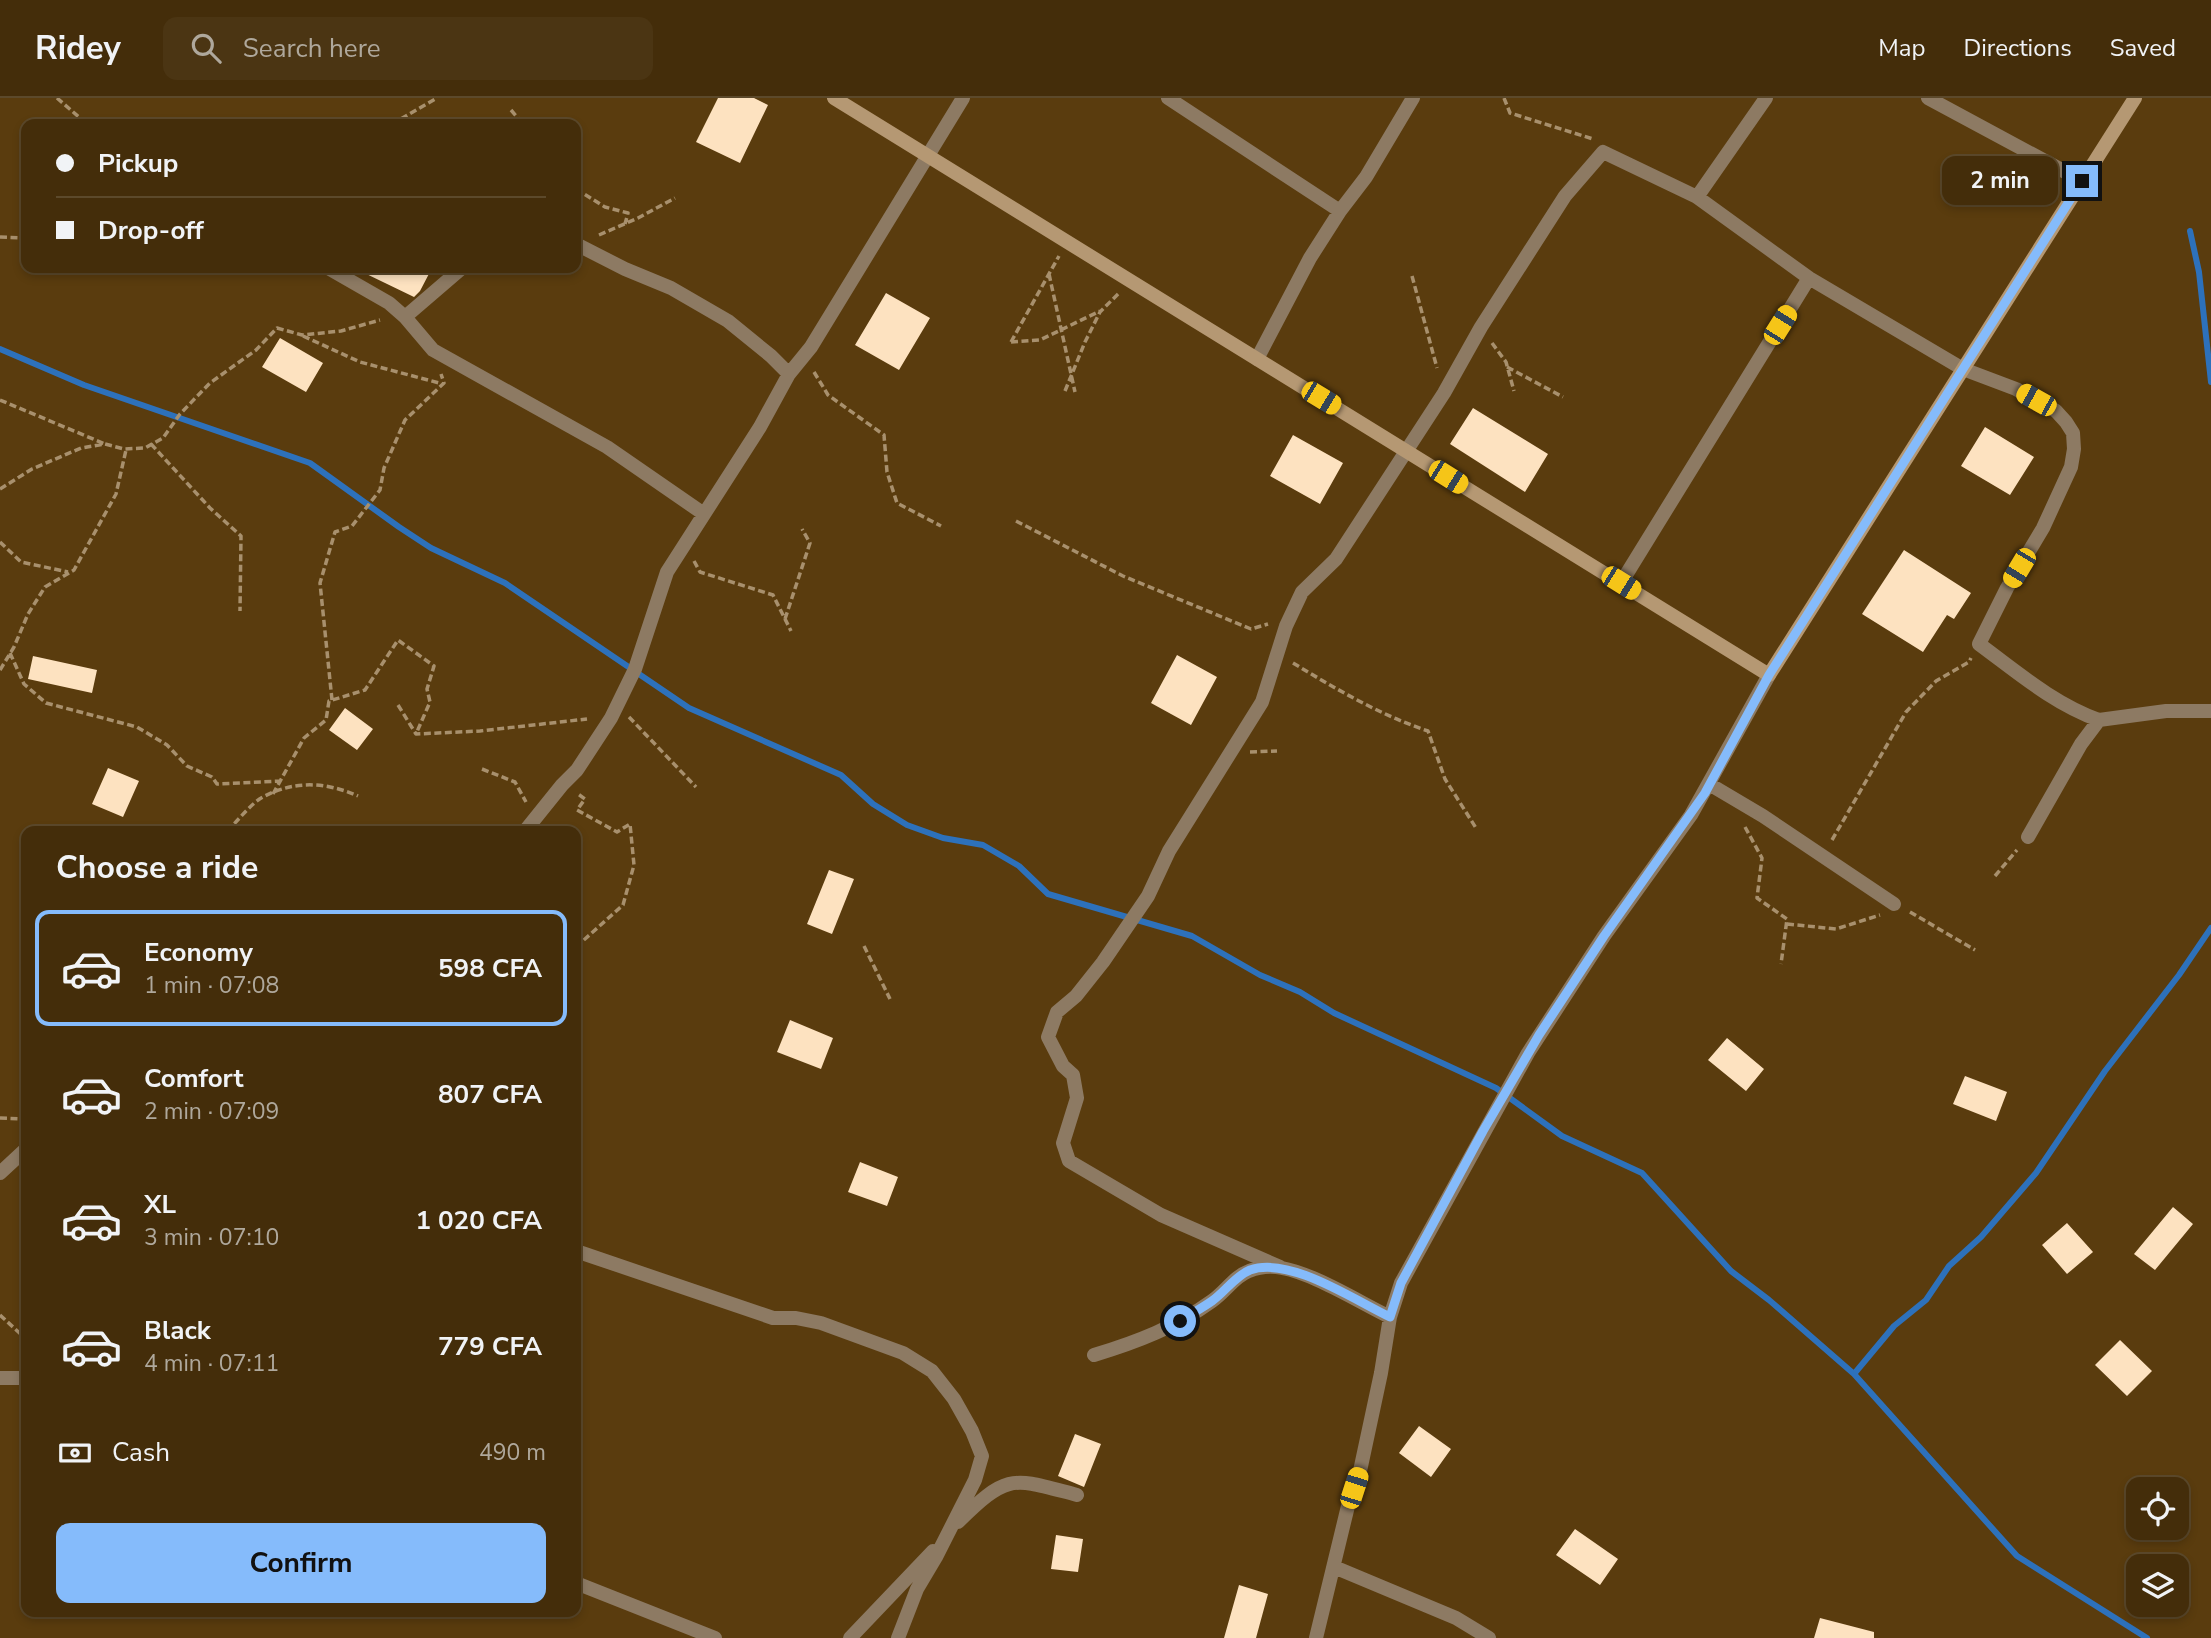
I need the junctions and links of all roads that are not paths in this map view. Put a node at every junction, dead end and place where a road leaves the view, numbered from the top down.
1 (834, 98) edge
2 (963, 98) edge
3 (1168, 98) edge
4 (1413, 98) edge
5 (1766, 98) edge
6 (1928, 98) edge
7 (2135, 98) edge
8 (929, 156) junction
9 (2082, 181) junction
10 (1697, 197) junction
11 (1340, 211) junction
12 (581, 247) edge
13 (337, 273) edge
14 (456, 273) edge
15 (1809, 278) junction
16 (405, 317) junction
17 (1257, 359) junction
18 (1963, 369) junction
19 (789, 374) junction
20 (1405, 450) junction
21 (704, 514) junction
22 (1621, 583) junction
23 (1769, 675) junction
24 (2211, 711) edge
25 (2099, 720) junction
26 (1709, 784) junction
27 (529, 826) edge
28 (2028, 837) road end
29 (1895, 904) road end
30 (21, 1154) edge
31 (0, 1173) edge
32 (581, 1253) edge
33 (1280, 1267) junction
34 (1390, 1317) junction
35 (1094, 1355) dead end
36 (0, 1378) edge
37 (21, 1378) edge
38 (976, 1474) junction
39 (1006, 1485) junction
40 (1077, 1495) dead end
41 (949, 1531) junction
42 (1334, 1567) junction
43 (581, 1585) edge
44 (715, 1638) edge
45 (850, 1638) edge
46 (898, 1638) edge
47 (1316, 1638) edge
48 (1489, 1638) edge

1 - 8 street
2 - 8 street
3 - 11 street
4 - 11 street
5 - 10 street
6 - 9 street
7 - 9 street
8 - 17 street
8 - 19 street
9 - 18 street
10 - 15 street
10 - 20 street
11 - 17 street
12 - 19 street
13 - 16 street
14 - 16 street
15 - 18 street
15 - 22 street
16 - 21 street
17 - 20 street
18 - 23 street
18 - 25 street
19 - 21 street
20 - 22 street
20 - 33 street
21 - 27 street
22 - 23 street
23 - 26 street
24 - 25 street
25 - 28 street
26 - 29 street
26 - 34 street
30 - 31 street
32 - 38 street
33 - 34 street
33 - 35 street
34 - 42 street
36 - 37 street
38 - 39 street
38 - 41 street
39 - 40 street
39 - 41 street
41 - 45 street
41 - 46 street
42 - 47 street
42 - 48 street
43 - 44 street

